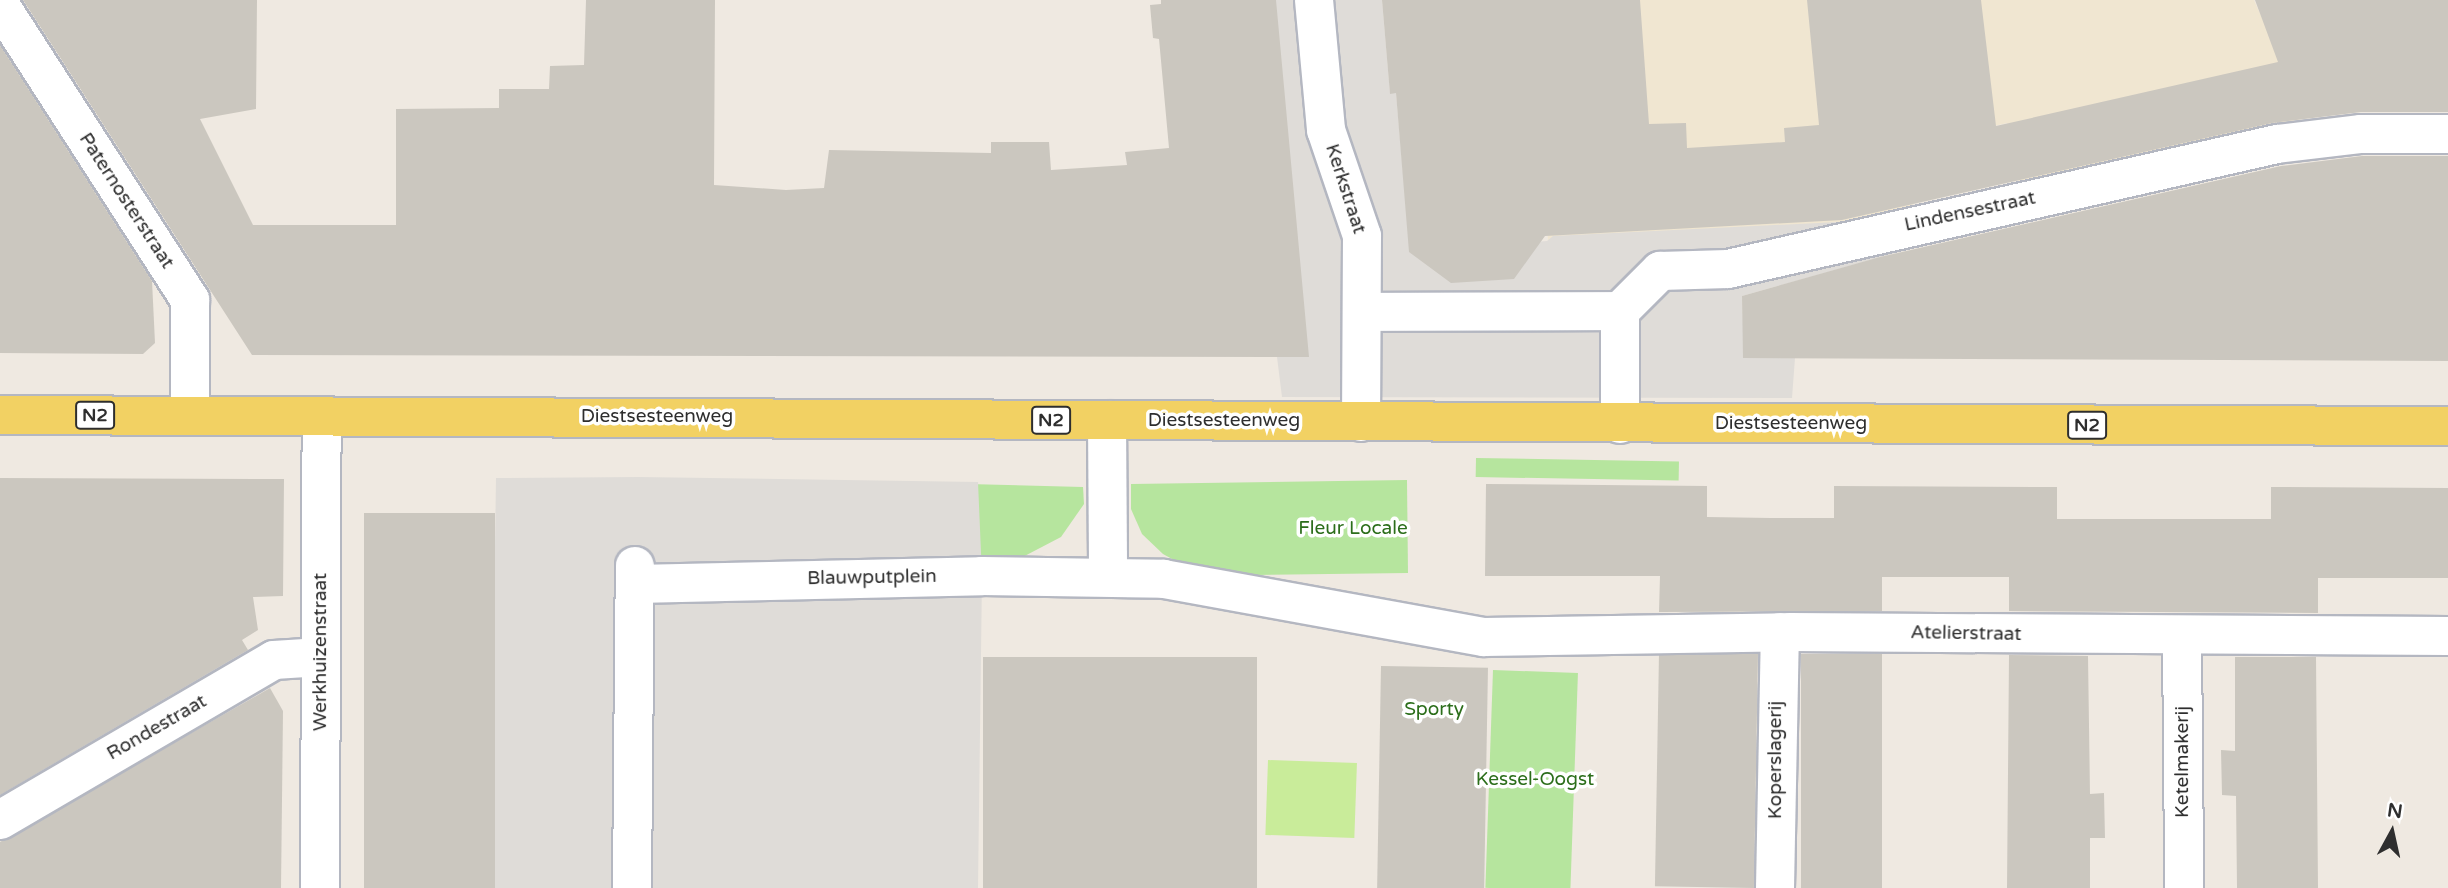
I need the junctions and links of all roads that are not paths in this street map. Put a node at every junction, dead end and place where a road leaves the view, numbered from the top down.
1 (1314, 0) edge
2 (0, 5) edge
3 (2448, 134) edge
4 (1620, 311) junction
5 (1362, 312) junction
6 (0, 415) edge
7 (190, 416) junction
8 (322, 416) junction
9 (1107, 420) junction
10 (1361, 422) junction
11 (1620, 424) junction
12 (2448, 426) edge
13 (1108, 578) junction
14 (1780, 632) junction
15 (2182, 636) junction
16 (2448, 636) edge
17 (1484, 637) joint
18 (321, 657) junction
19 (0, 820) edge
20 (320, 888) edge
21 (632, 888) edge
22 (1775, 888) edge
23 (2184, 888) edge

1 - 5 street, Kerkstraat
2 - 7 street, Paternosterstraat
3 - 4 street, Lindensestraat
4 - 5 street
4 - 11 street
5 - 10 street, Kerkstraat
6 - 7 main road, Diestsesteenweg / N2
7 - 8 main road, Diestsesteenweg / N2
8 - 9 main road, Diestsesteenweg / N2
8 - 18 street, Werkhuizenstraat
9 - 10 main road, Diestsesteenweg / N2
9 - 13 street
10 - 11 main road, Diestsesteenweg / N2
11 - 12 main road, Diestsesteenweg / N2
13 - 17 street, Blauwputplein
13 - 21 street, Blauwputplein
14 - 15 street, Atelierstraat
14 - 17 street, Atelierstraat
14 - 22 street, Koperslagerij
15 - 16 street, Atelierstraat
15 - 23 street, Ketelmakerij
18 - 19 street, Rondestraat
18 - 20 street, Werkhuizenstraat

